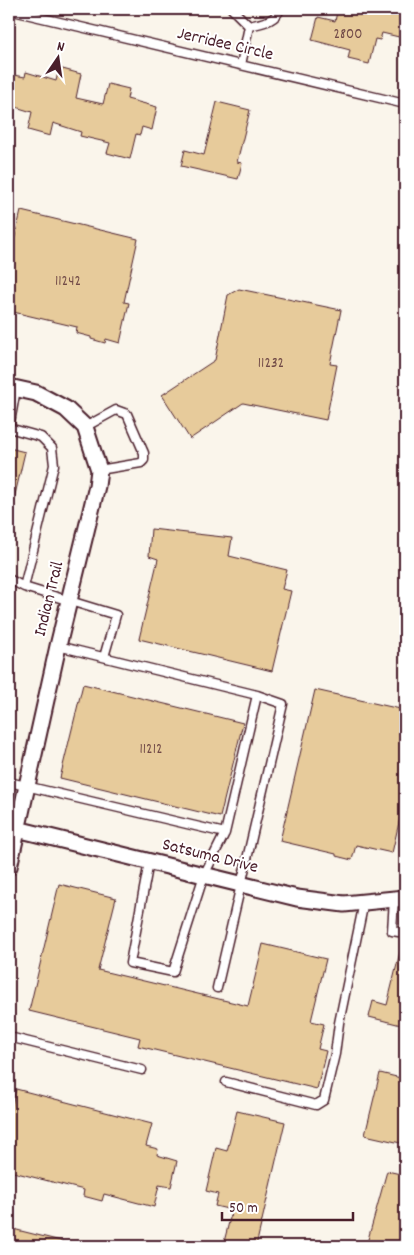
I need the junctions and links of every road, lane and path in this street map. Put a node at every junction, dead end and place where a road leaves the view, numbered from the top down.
1 (232, 9) edge
2 (280, 9) edge
3 (9, 10) edge
4 (249, 26) junction
5 (241, 65) junction
6 (405, 104) edge
7 (12, 388) edge
8 (85, 427) junction
9 (99, 470) junction
10 (9, 579) edge
11 (24, 587) junction
12 (69, 600) junction
13 (58, 646) junction
14 (104, 657) junction
15 (257, 695) junction
16 (9, 782) edge
17 (27, 786) junction
18 (13, 828) edge
19 (225, 833) junction
20 (149, 862) junction
21 (9, 867) edge
22 (204, 875) junction
23 (243, 885) junction
24 (402, 896) edge
25 (364, 902) junction
26 (405, 933) edge
27 (218, 988) dead end
28 (9, 1038) edge
29 (142, 1070) dead end
30 (226, 1082) dead end

1 - 4 lane
2 - 4 lane
3 - 5 lane, Jerridee Circle
4 - 5 lane
5 - 6 lane, Jerridee Circle
7 - 8 street
7 - 11 lane
8 - 9 street, Indian Trail
8 - 9 lane
9 - 12 street, Indian Trail
10 - 11 lane
11 - 12 lane
12 - 13 street, Indian Trail
12 - 14 lane
13 - 14 lane
13 - 17 street, Indian Trail
14 - 15 lane
15 - 19 lane
15 - 23 lane
16 - 17 lane
17 - 18 street, Indian Trail
17 - 19 lane
18 - 20 street, Satsuma Drive
18 - 21 street, Indian Trail
19 - 22 lane
20 - 22 street, Satsuma Drive
20 - 22 lane
22 - 23 street, Satsuma Drive
23 - 25 street, Satsuma Drive
23 - 27 lane
24 - 25 street, Satsuma Drive
24 - 26 lane
25 - 30 lane
28 - 29 lane

